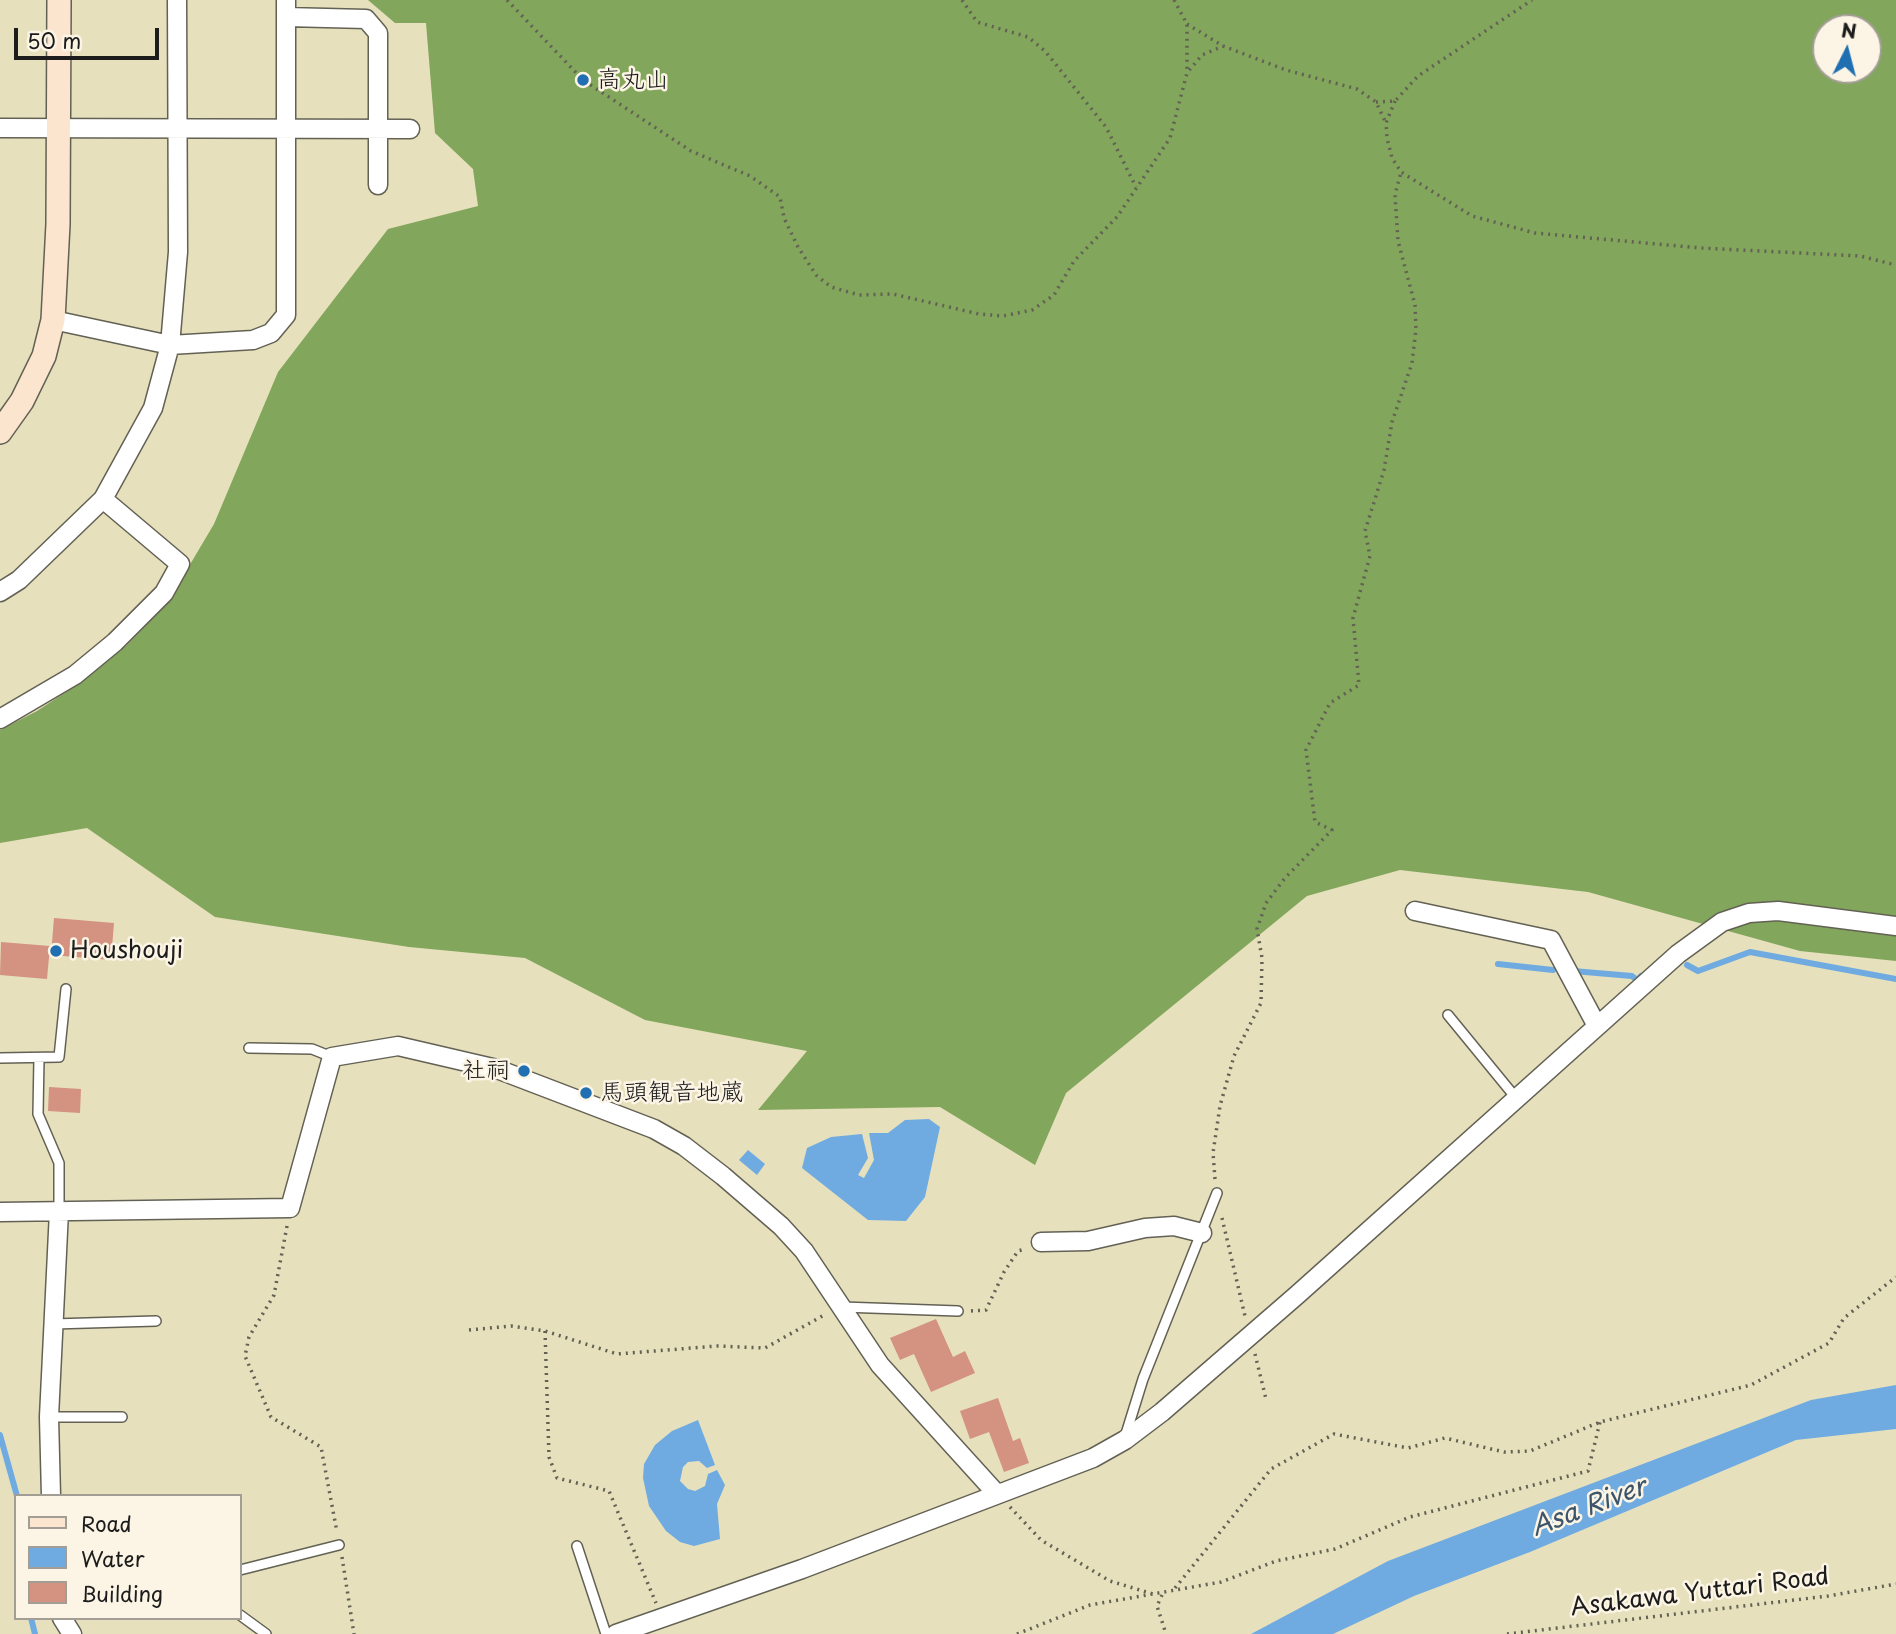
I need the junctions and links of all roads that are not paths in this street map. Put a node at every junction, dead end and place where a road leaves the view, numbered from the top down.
1 (59, 0) edge
2 (177, 0) edge
3 (286, 9) edge
4 (0, 128) edge
5 (57, 128) junction
6 (380, 128) junction
7 (410, 129) dead end
8 (176, 130) junction
9 (287, 130) junction
10 (377, 185) dead end
11 (53, 320) junction
12 (170, 345) junction
13 (0, 432) edge
14 (103, 499) junction
15 (0, 592) edge
16 (0, 719) edge
17 (1415, 911) dead end
18 (1896, 926) edge
19 (66, 989) dead end
20 (1448, 1015) dead end
21 (1597, 1026) junction
22 (249, 1048) dead end
23 (332, 1057) junction
24 (0, 1058) edge
25 (38, 1058) junction
26 (1516, 1098) junction
27 (1217, 1193) road end
28 (0, 1212) edge
29 (59, 1212) junction
30 (1202, 1233) junction
31 (1041, 1242) road end
32 (840, 1307) junction
33 (958, 1311) road end
34 (156, 1321) dead end
35 (53, 1324) junction
36 (49, 1417) junction
37 (122, 1417) dead end
38 (1125, 1440) junction
39 (996, 1493) junction
40 (51, 1494) edge
41 (339, 1545) road end
42 (577, 1546) dead end
43 (242, 1569) edge
44 (242, 1616) edge
45 (267, 1634) edge
46 (606, 1634) edge
47 (616, 1634) edge

1 - 5 street
2 - 8 street
3 - 6 street
3 - 9 street
4 - 5 street
5 - 8 street
5 - 11 street
6 - 7 street
6 - 9 street
6 - 10 street
8 - 9 street
8 - 12 street
9 - 12 street
11 - 12 street
11 - 13 street
12 - 14 street
14 - 15 street
14 - 16 street
17 - 21 street
18 - 21 street
19 - 25 lane
20 - 26 lane
21 - 26 street
22 - 23 lane
23 - 29 street
23 - 32 street
24 - 25 lane
25 - 29 lane
26 - 38 street
27 - 30 lane
28 - 29 street
29 - 35 street
30 - 31 street
30 - 38 lane
32 - 33 lane
32 - 39 street
34 - 35 lane
35 - 36 street
36 - 37 lane
36 - 40 street
38 - 39 street
39 - 47 street
41 - 43 lane
42 - 46 lane
44 - 45 lane

